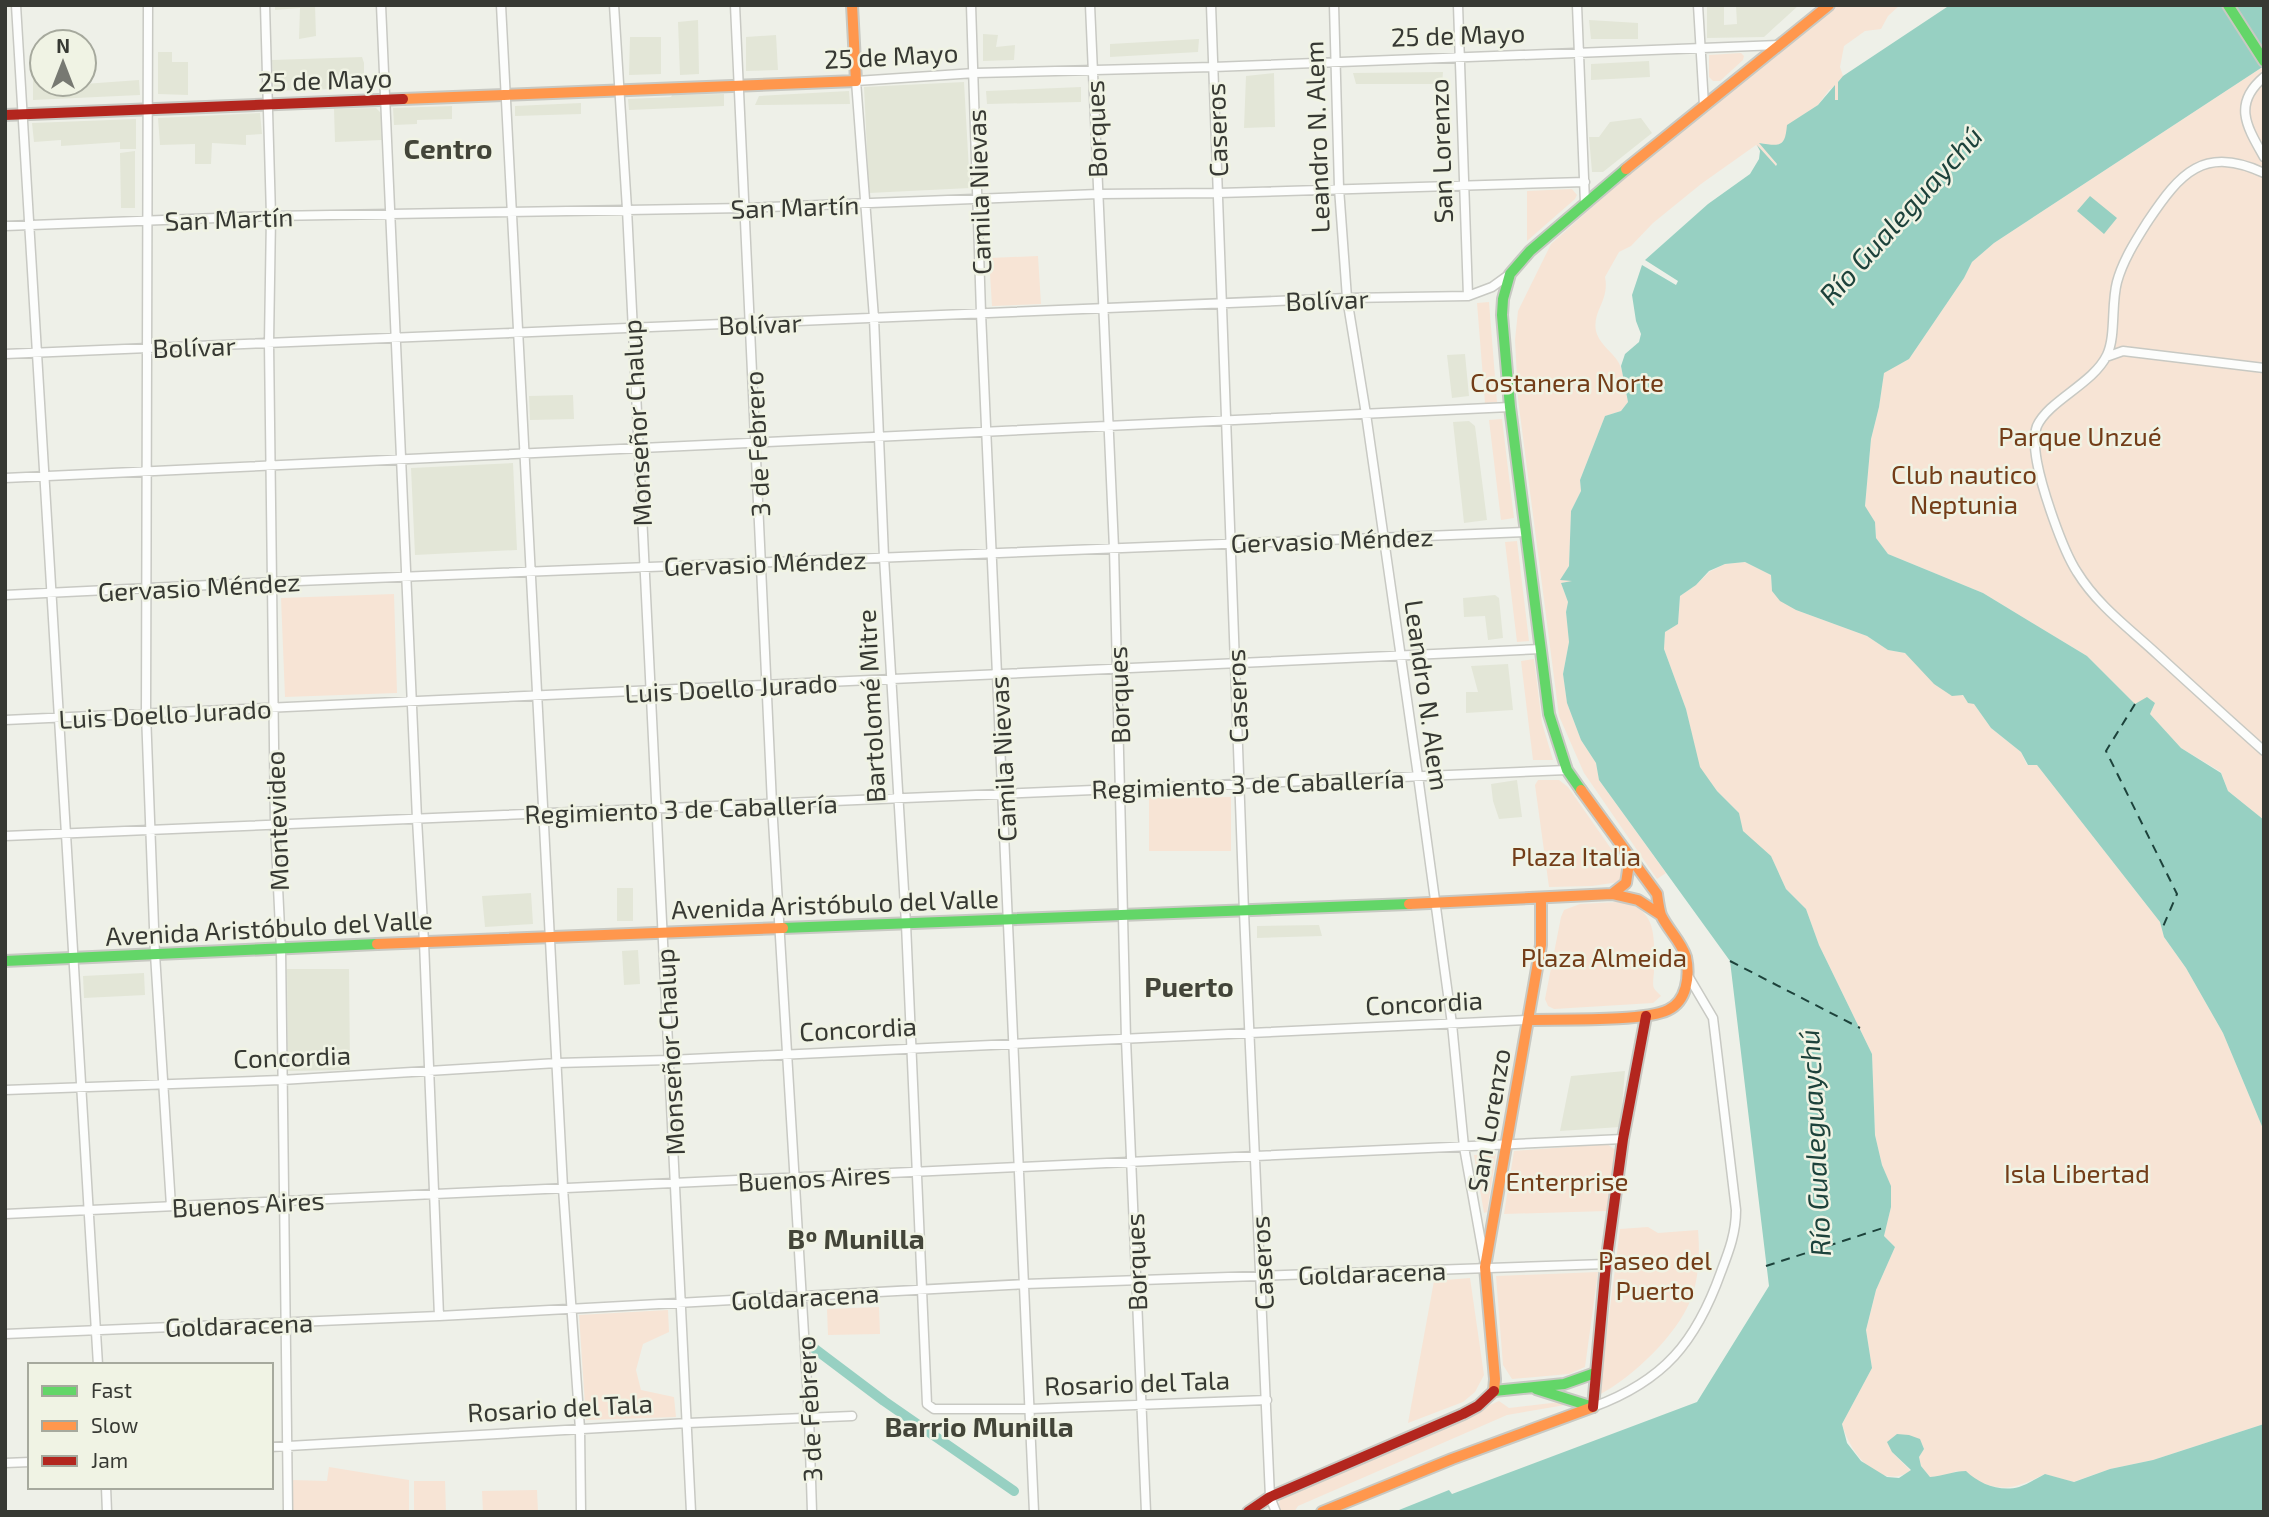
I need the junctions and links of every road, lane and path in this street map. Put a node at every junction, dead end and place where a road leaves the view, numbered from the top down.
1 (16, 5) edge
2 (148, 5) edge
3 (265, 5) edge
4 (381, 5) edge
5 (501, 5) edge
6 (614, 5) edge
7 (735, 5) edge
8 (852, 5) edge
9 (971, 5) edge
10 (1090, 5) edge
11 (1211, 5) edge
12 (1334, 5) edge
13 (1458, 5) edge
14 (1577, 5) edge
15 (1699, 5) edge
16 (2228, 5) edge
17 (1826, 6) edge
18 (1780, 45) junction
19 (1700, 48) junction
20 (1580, 53) junction
21 (1459, 56) junction
22 (2264, 61) edge
23 (1336, 62) junction
24 (1213, 67) junction
25 (1093, 69) junction
26 (975, 73) junction
27 (2264, 77) edge
28 (856, 81) junction
29 (739, 86) junction
30 (619, 91) junction
31 (506, 95) junction
32 (385, 100) junction
33 (266, 104) junction
34 (1703, 105) junction
35 (149, 109) junction
36 (23, 114) junction
37 (5, 115) edge
38 (2262, 154) edge
39 (2253, 168) junction
40 (2264, 173) edge
41 (1586, 182) junction
42 (1464, 186) junction
43 (1339, 188) junction
44 (1098, 194) junction
45 (1218, 194) junction
46 (979, 200) junction
47 (1585, 203) junction
48 (864, 205) junction
49 (745, 208) junction
50 (627, 209) junction
51 (513, 212) junction
52 (390, 215) junction
53 (271, 216) junction
54 (148, 221) junction
55 (30, 225) junction
56 (5, 226) edge
57 (1510, 274) junction
58 (1468, 296) junction
59 (1347, 298) junction
60 (1222, 303) junction
61 (1102, 309) junction
62 (981, 313) junction
63 (874, 318) junction
64 (750, 323) junction
65 (631, 328) junction
66 (520, 333) junction
67 (396, 338) junction
68 (269, 343) junction
69 (2112, 344) junction
70 (148, 348) junction
71 (2123, 351) junction
72 (37, 353) junction
73 (5, 355) edge
74 (2106, 357) junction
75 (2264, 368) edge
76 (1510, 407) junction
77 (1366, 414) junction
78 (1226, 421) junction
79 (1109, 425) junction
80 (987, 432) junction
81 (879, 437) junction
82 (755, 443) junction
83 (637, 448) junction
84 (526, 453) junction
85 (401, 459) junction
86 (271, 465) junction
87 (147, 471) junction
88 (45, 476) junction
89 (5, 478) edge
90 (1525, 532) junction
91 (1382, 538) junction
92 (1230, 542) junction
93 (1114, 548) junction
94 (992, 553) junction
95 (884, 557) junction
96 (761, 562) junction
97 (643, 567) junction
98 (531, 571) junction
99 (406, 576) junction
100 (273, 582) junction
101 (147, 588) junction
102 (52, 593) junction
103 (5, 595) edge
104 (1541, 649) junction
105 (1399, 656) junction
106 (1235, 664) junction
107 (1117, 668) junction
108 (998, 674) junction
109 (892, 679) junction
110 (767, 685) junction
111 (650, 690) junction
112 (539, 696) junction
113 (412, 701) junction
114 (274, 708) junction
115 (146, 713) junction
116 (59, 717) junction
117 (5, 720) edge
118 (2264, 751) edge
119 (1567, 769) junction
120 (1418, 776) junction
121 (1239, 784) junction
122 (1121, 788) junction
123 (1003, 794) junction
124 (899, 798) junction
125 (772, 804) junction
126 (656, 809) junction
127 (544, 814) junction
128 (417, 819) junction
129 (275, 825) junction
130 (151, 830) junction
131 (66, 834) junction
132 (5, 836) edge
133 (1630, 856) junction
134 (1612, 894) junction
135 (1541, 898) junction
136 (1434, 904) junction
137 (1244, 912) junction
138 (1124, 915) junction
139 (1661, 915) junction
140 (1010, 919) junction
141 (906, 924) junction
142 (779, 929) junction
143 (664, 933) junction
144 (551, 936) junction
145 (424, 943) junction
146 (281, 949) junction
147 (155, 954) junction
148 (75, 958) junction
149 (5, 961) edge
150 (1687, 974) junction
151 (1646, 1016) junction
152 (1528, 1020) junction
153 (1452, 1024) junction
154 (1250, 1033) junction
155 (1126, 1040) junction
156 (1014, 1044) junction
157 (911, 1049) junction
158 (786, 1055) junction
159 (669, 1060) junction
160 (556, 1063) junction
161 (428, 1072) junction
162 (281, 1080) junction
163 (162, 1083) junction
164 (81, 1087) junction
165 (5, 1090) edge
166 (1623, 1139) junction
167 (1505, 1145) junction
168 (1464, 1147) junction
169 (1255, 1157) junction
170 (1131, 1163) junction
171 (1020, 1168) junction
172 (917, 1172) junction
173 (794, 1178) junction
174 (676, 1183) junction
175 (563, 1188) junction
176 (433, 1195) junction
177 (283, 1201) junction
178 (171, 1206) junction
179 (89, 1210) junction
180 (5, 1214) edge
181 (1606, 1264) junction
182 (1485, 1267) junction
183 (1261, 1276) junction
184 (1136, 1282) junction
185 (1025, 1284) junction
186 (922, 1290) junction
187 (802, 1296) junction
188 (682, 1303) junction
189 (571, 1309) junction
190 (439, 1316) junction
191 (284, 1321) junction
192 (96, 1330) junction
193 (5, 1334) edge
194 (98, 1363) edge
195 (1595, 1373) junction
196 (1530, 1388) junction
197 (1493, 1391) junction
198 (1267, 1400) junction
199 (927, 1404) joint
200 (1141, 1406) junction
201 (1593, 1407) junction
202 (1030, 1409) junction
203 (852, 1416) dead end
204 (809, 1417) junction
205 (688, 1423) junction
206 (579, 1429) junction
207 (286, 1446) junction
208 (273, 1447) edge
209 (28, 1462) edge
210 (5, 1463) edge
211 (106, 1489) edge
212 (1270, 1497) junction
213 (107, 1512) edge
214 (288, 1512) edge
215 (581, 1512) edge
216 (691, 1512) edge
217 (812, 1512) edge
218 (1034, 1512) edge
219 (1146, 1512) edge
220 (1248, 1512) edge
221 (1276, 1512) edge
222 (1322, 1512) edge

1 - 36 street
2 - 35 street
3 - 33 street, Montevideo
4 - 32 street
5 - 31 street
6 - 30 street, Monseñor Chalup
7 - 29 street, 3 de Febrero
8 - 28 main road, Bartolomé Mitre
9 - 26 street, Camila Nievas
10 - 25 street, Borques
11 - 24 street, Caseros
12 - 23 street, Leandro N. Alem
13 - 21 street, San Lorenzo
14 - 20 street
15 - 19 street
16 - 22 main road
17 - 18 main road
18 - 19 street, 25 de Mayo
18 - 34 main road
19 - 20 street, 25 de Mayo
19 - 34 street
20 - 21 street, 25 de Mayo
20 - 41 street
21 - 23 street, 25 de Mayo
21 - 42 street, San Lorenzo
23 - 24 street, 25 de Mayo
23 - 43 street, Leandro N. Alem
24 - 25 street, 25 de Mayo
24 - 45 street, Caseros
25 - 26 street, 25 de Mayo
25 - 44 street, Borques
26 - 28 street, 25 de Mayo
26 - 46 street, Camila Nievas
27 - 38 street
28 - 29 main road, 25 de Mayo
28 - 48 street, Bartolomé Mitre
29 - 30 main road, 25 de Mayo
29 - 49 street, 3 de Febrero
30 - 31 main road, 25 de Mayo
30 - 50 street, Monseñor Chalup
31 - 32 main road, 25 de Mayo
31 - 51 street
32 - 33 main road, 25 de Mayo
32 - 52 street
33 - 35 main road, 25 de Mayo
33 - 53 street, Montevideo
34 - 47 main road
35 - 36 main road, 25 de Mayo
35 - 54 street
36 - 37 main road, 25 de Mayo
36 - 55 street
38 - 39 street
39 - 40 street
39 - 69 street
41 - 42 street, San Martín
41 - 47 street
42 - 43 street, San Martín
42 - 58 street, San Lorenzo
43 - 45 street, San Martín
43 - 59 street, Leandro N. Alem
44 - 45 street, San Martín
44 - 46 street, San Martín
44 - 61 street, Borques
45 - 60 street, Caseros
46 - 48 street, San Martín
46 - 62 street, Camila Nievas
47 - 57 main road
48 - 49 street, San Martín
48 - 63 street, Bartolomé Mitre
49 - 50 street, San Martín
49 - 64 street, 3 de Febrero
50 - 51 street, San Martín
50 - 65 street, Monseñor Chalup
51 - 52 street, San Martín
51 - 66 street
52 - 53 street, San Martín
52 - 67 street
53 - 54 street, San Martín
53 - 68 street, Montevideo
54 - 55 street, San Martín
54 - 70 street
55 - 56 street, San Martín
55 - 72 street
57 - 58 street, Bolívar
57 - 76 main road
58 - 59 street, Bolívar
59 - 60 street, Bolívar
59 - 77 street, Leandro N. Alem
60 - 61 street, Bolívar
60 - 78 street, Caseros
61 - 62 street, Bolívar
61 - 79 street, Borques
62 - 63 street, Bolívar
62 - 80 street, Camila Nievas
63 - 64 street, Bolívar
63 - 81 street, Bartolomé Mitre
64 - 65 street, Bolívar
64 - 82 street, 3 de Febrero
65 - 66 street, Bolívar
65 - 83 street, Monseñor Chalup
66 - 67 street, Bolívar
66 - 84 street
67 - 68 street, Bolívar
67 - 85 street
68 - 70 street, Bolívar
68 - 86 street, Montevideo
69 - 71 street
69 - 74 street
70 - 72 street, Bolívar
70 - 87 street
71 - 74 street
71 - 75 street
72 - 73 street, Bolívar
72 - 88 street
74 - 118 street
76 - 77 street
76 - 90 main road
77 - 78 street
77 - 91 street, Leandro N. Alem
78 - 79 street
78 - 92 street, Caseros
79 - 80 street
79 - 93 street, Borques
80 - 81 street
80 - 94 street, Camila Nievas
81 - 82 street
81 - 95 street, Bartolomé Mitre
82 - 83 street
82 - 96 street, 3 de Febrero
83 - 84 street
83 - 97 street, Monseñor Chalup
84 - 85 street
84 - 98 street
85 - 86 street
85 - 99 street
86 - 87 street
86 - 100 street, Montevideo
87 - 88 street
87 - 101 street
88 - 89 street
88 - 102 street
90 - 91 street, Gervasio Méndez
90 - 104 main road
91 - 92 street, Gervasio Méndez
91 - 105 street, Leandro N. Alem
92 - 93 street, Gervasio Méndez
92 - 106 street, Caseros
93 - 94 street, Gervasio Méndez
93 - 107 street, Borques
94 - 95 street, Gervasio Méndez
94 - 108 street, Camila Nievas
95 - 96 street, Gervasio Méndez
95 - 109 street, Bartolomé Mitre
96 - 97 street, Gervasio Méndez
96 - 110 street, 3 de Febrero
97 - 98 street, Gervasio Méndez
97 - 111 street, Monseñor Chalup
98 - 99 street, Gervasio Méndez
98 - 112 street
99 - 100 street, Gervasio Méndez
99 - 113 street
100 - 101 street, Gervasio Méndez
100 - 114 street, Montevideo
101 - 102 street, Gervasio Méndez
101 - 115 street
102 - 103 street, Gervasio Méndez
102 - 116 street
104 - 105 street, Luis Doello Jurado
104 - 119 main road
105 - 106 street, Luis Doello Jurado
105 - 120 street, Leandro N. Alem
106 - 107 street, Luis Doello Jurado
106 - 121 street, Caseros
107 - 108 street, Luis Doello Jurado
107 - 122 street, Borques
108 - 109 street, Luis Doello Jurado
108 - 123 street, Camila Nievas
109 - 110 street, Luis Doello Jurado
109 - 124 street, Bartolomé Mitre
110 - 111 street, Luis Doello Jurado
110 - 125 street, 3 de Febrero
111 - 112 street, Luis Doello Jurado
111 - 126 street, Monseñor Chalup
112 - 113 street, Luis Doello Jurado
112 - 127 street
113 - 114 street, Luis Doello Jurado
113 - 128 street
114 - 115 street, Luis Doello Jurado
114 - 129 street, Montevideo
115 - 116 street, Luis Doello Jurado
115 - 130 street
116 - 117 street, Luis Doello Jurado
116 - 131 street
119 - 120 street, Regimiento 3 de Caballería
119 - 133 main road
120 - 121 street, Regimiento 3 de Caballería
120 - 136 street, Leandro N. Alem
121 - 122 street, Regimiento 3 de Caballería
121 - 137 street, Caseros
122 - 123 street, Regimiento 3 de Caballería
122 - 138 street, Borques
123 - 124 street, Regimiento 3 de Caballería
123 - 140 street, Camila Nievas
124 - 125 street, Regimiento 3 de Caballería
124 - 141 street, Bartolomé Mitre
125 - 126 street, Regimiento 3 de Caballería
125 - 142 street, 3 de Febrero
126 - 127 street, Regimiento 3 de Caballería
126 - 143 street, Monseñor Chalup
127 - 128 street, Regimiento 3 de Caballería
127 - 144 street
128 - 129 street, Regimiento 3 de Caballería
128 - 145 street
129 - 130 street, Regimiento 3 de Caballería
129 - 146 street, Montevideo
130 - 131 street, Regimiento 3 de Caballería
130 - 147 street
131 - 132 street, Regimiento 3 de Caballería
131 - 148 street
133 - 134 main road
133 - 139 main road
134 - 135 main road, Avenida Aristóbulo del Valle
134 - 139 main road, Avenida Aristóbulo del Valle
135 - 136 main road, Avenida Aristóbulo del Valle
135 - 152 main road, San Lorenzo
136 - 137 main road, Avenida Aristóbulo del Valle
136 - 153 street, Leandro N. Alem
137 - 138 main road, Avenida Aristóbulo del Valle
137 - 154 street, Caseros
138 - 140 main road, Avenida Aristóbulo del Valle
138 - 155 street, Borques
139 - 150 main road
140 - 141 main road, Avenida Aristóbulo del Valle
140 - 156 street, Camila Nievas
141 - 142 main road, Avenida Aristóbulo del Valle
141 - 157 street, Bartolomé Mitre
142 - 143 main road, Avenida Aristóbulo del Valle
142 - 158 street, 3 de Febrero
143 - 144 main road, Avenida Aristóbulo del Valle
143 - 159 street, Monseñor Chalup
144 - 145 main road, Avenida Aristóbulo del Valle
144 - 160 street
145 - 146 main road, Avenida Aristóbulo del Valle
145 - 161 street
146 - 147 main road, Avenida Aristóbulo del Valle
146 - 162 street, Montevideo
147 - 148 main road, Avenida Aristóbulo del Valle
147 - 163 street
148 - 149 main road, Avenida Aristóbulo del Valle
148 - 164 street
150 - 151 main road, Concordia
150 - 201 street
151 - 152 main road, Concordia
151 - 166 main road
152 - 153 street, Concordia
152 - 167 main road, San Lorenzo
153 - 154 street, Concordia
153 - 168 street, Leandro N. Alem
154 - 155 street, Concordia
154 - 169 street, Caseros
155 - 156 street, Concordia
155 - 170 street, Borques
156 - 157 street, Concordia
156 - 171 street, Camila Nievas
157 - 158 street, Concordia
157 - 172 street, Bartolomé Mitre
158 - 159 street, Concordia
158 - 173 street, 3 de Febrero
159 - 160 street, Concordia
159 - 174 street, Monseñor Chalup
160 - 161 street, Concordia
160 - 175 street
161 - 162 street, Concordia
161 - 176 street
162 - 163 street, Concordia
162 - 177 street, Montevideo
163 - 164 street, Concordia
163 - 178 street
164 - 165 street, Concordia
164 - 179 street
166 - 167 street, Buenos Aires
166 - 181 main road
167 - 168 street, Buenos Aires
167 - 182 main road, San Lorenzo
168 - 169 street, Buenos Aires
168 - 182 street, Leandro N. Alem
169 - 170 street, Buenos Aires
169 - 183 street, Caseros
170 - 171 street, Buenos Aires
170 - 184 street, Borques
171 - 172 street, Buenos Aires
171 - 185 street, Camila Nievas
172 - 173 street, Buenos Aires
172 - 186 street, Bartolomé Mitre
173 - 174 street, Buenos Aires
173 - 187 street, 3 de Febrero
174 - 175 street, Buenos Aires
174 - 188 street, Monseñor Chalup
175 - 176 street, Buenos Aires
175 - 189 street
176 - 177 street, Buenos Aires
176 - 190 street
177 - 178 street, Buenos Aires
177 - 191 street, Montevideo
178 - 179 street, Buenos Aires
179 - 180 street, Buenos Aires
179 - 192 street
181 - 182 street, Goldaracena
181 - 195 main road
182 - 183 street, Goldaracena
182 - 197 main road, Leandro N. Alem
183 - 184 street, Goldaracena
183 - 198 street, Caseros
184 - 185 street, Goldaracena
184 - 200 street, Borques
185 - 186 street, Goldaracena
185 - 202 street, Camila Nievas
186 - 187 street, Goldaracena
186 - 199 street, Bartolomé Mitre
187 - 188 street, Goldaracena
187 - 204 street, 3 de Febrero
188 - 189 street, Goldaracena
188 - 205 street, Monseñor Chalup
189 - 190 street, Goldaracena
189 - 206 street
190 - 191 street, Goldaracena
191 - 192 street, Goldaracena
191 - 207 street, Montevideo
192 - 193 street, Goldaracena
192 - 194 street
195 - 196 main road
195 - 201 main road
196 - 197 main road
196 - 201 main road
197 - 212 main road
198 - 200 street, Rosario del Tala
198 - 212 street, Caseros
199 - 202 street, Rosario del Tala
200 - 202 street, Rosario del Tala
200 - 219 street, Borques
201 - 222 main road
202 - 218 street, Camila Nievas
203 - 204 street, Rosario del Tala
204 - 205 street, Rosario del Tala
204 - 217 street, 3 de Febrero
205 - 206 street, Rosario del Tala
205 - 216 street, Monseñor Chalup
206 - 207 street, Rosario del Tala
206 - 215 street
207 - 208 street, Rosario del Tala
207 - 214 street, Montevideo
209 - 210 street
211 - 213 street
212 - 220 main road
212 - 221 street, Caseros

